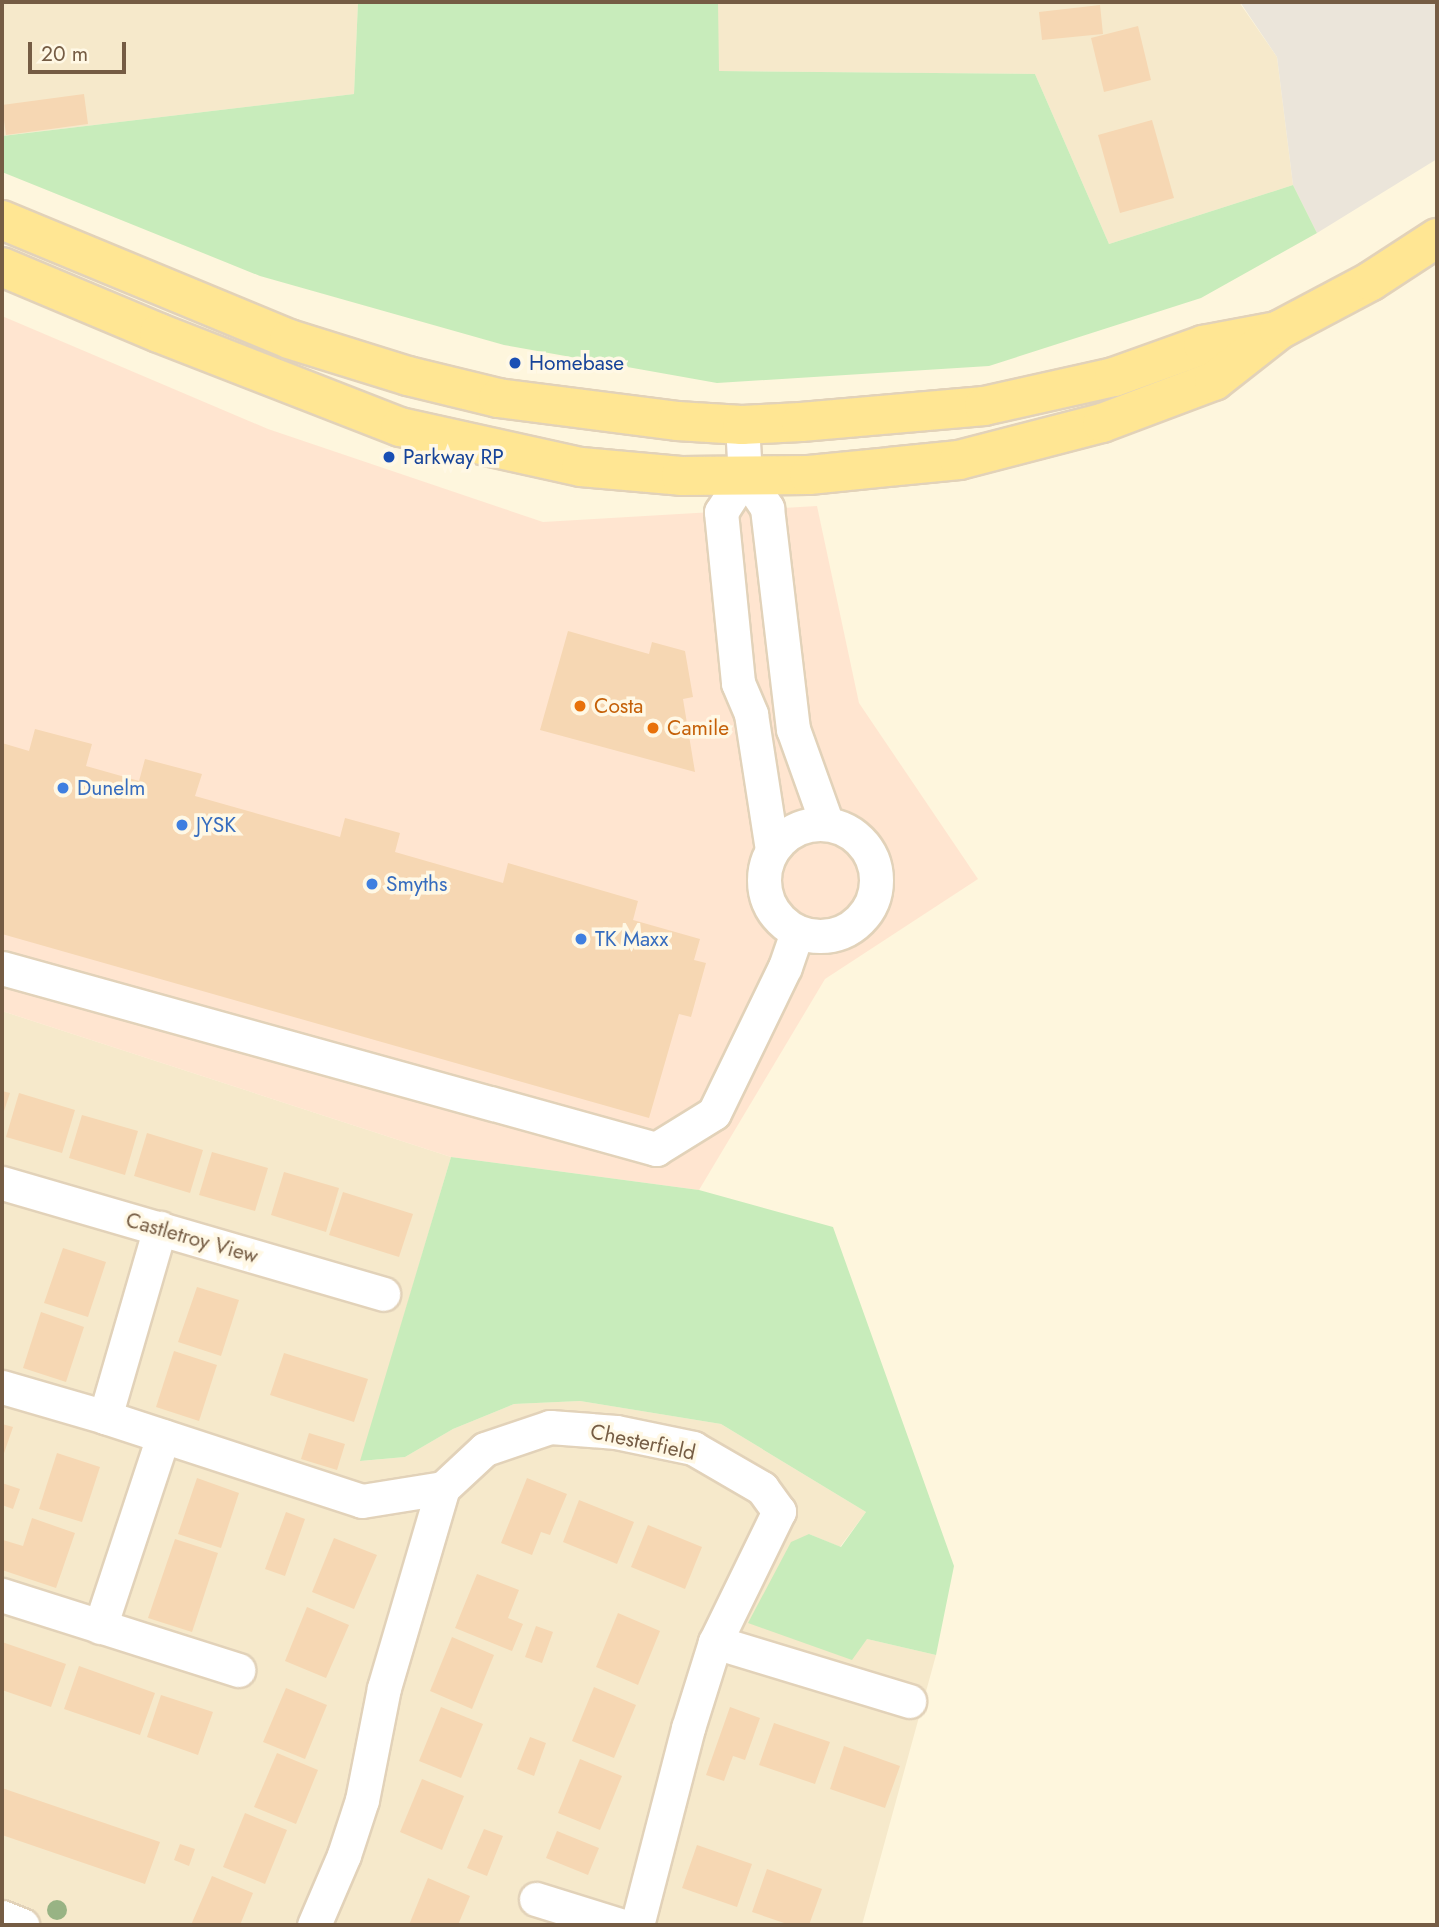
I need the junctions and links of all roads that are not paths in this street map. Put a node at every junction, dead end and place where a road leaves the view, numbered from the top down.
1 (2, 220) edge
2 (1437, 238) edge
3 (2, 267) edge
4 (1279, 330) junction
5 (742, 425) junction
6 (745, 475) junction
7 (827, 824) junction
8 (772, 850) junction
9 (797, 932) junction
10 (2, 968) edge
11 (2, 1184) edge
12 (160, 1228) junction
13 (383, 1294) dead end
14 (2, 1387) edge
15 (105, 1417) junction
16 (163, 1436) junction
17 (443, 1488) junction
18 (2, 1595) edge
19 (100, 1627) junction
20 (715, 1642) junction
21 (238, 1670) dead end
22 (909, 1701) dead end
23 (536, 1899) dead end
24 (2, 1917) edge
25 (22, 1925) edge
26 (314, 1925) edge
27 (620, 1925) edge
28 (637, 1925) edge

1 - 5 main road
2 - 4 main road
3 - 6 main road
4 - 5 main road
4 - 6 main road
5 - 6 street
6 - 7 street
6 - 8 street
7 - 8 street
7 - 9 street
8 - 9 street
9 - 10 street
11 - 12 street, Castletroy View
12 - 13 street, Castletroy View
12 - 15 street
14 - 15 street
15 - 16 street
16 - 17 street
16 - 19 street
17 - 20 street, Chesterfield
17 - 26 street
18 - 19 street
19 - 21 street
20 - 22 street
20 - 28 street, Chesterfield
23 - 27 street
24 - 25 street

